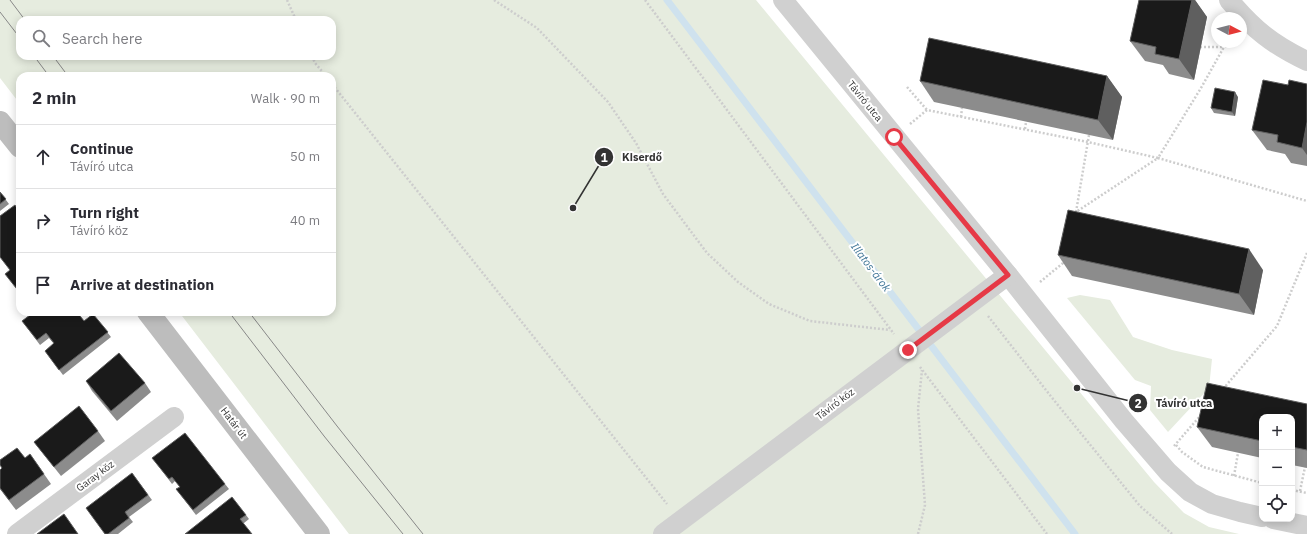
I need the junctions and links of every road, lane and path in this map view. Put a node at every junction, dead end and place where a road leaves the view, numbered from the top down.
1 (287, 0) edge
2 (494, 0) edge
3 (644, 0) edge
4 (783, 0) edge
5 (1229, 0) edge
6 (294, 16) edge
7 (1265, 37) junction
8 (1247, 41) edge
9 (1200, 47) dead end
10 (1211, 47) edge
11 (1223, 48) edge
12 (314, 60) edge
13 (1307, 61) edge
14 (323, 72) edge
15 (907, 87) dead end
16 (336, 89) edge
17 (962, 108) edge
18 (927, 110) junction
19 (961, 117) junction
20 (0, 122) edge
21 (1026, 122) edge
22 (1025, 129) junction
23 (1089, 135) edge
24 (894, 137) junction
25 (16, 142) edge
26 (1088, 142) junction
27 (1158, 158) junction
28 (1307, 201) edge
29 (1076, 212) junction
30 (1074, 219) edge
31 (1307, 253) edge
32 (1065, 256) edge
33 (1008, 275) junction
34 (1024, 295) junction
35 (975, 300) junction
36 (151, 316) edge
37 (891, 330) junction
38 (908, 350) junction
39 (922, 370) junction
40 (1221, 391) edge
41 (1206, 409) edge
42 (174, 417) dead end
43 (1176, 445) junction
44 (1238, 453) edge
45 (1156, 458) junction
46 (1305, 467) edge
47 (1234, 476) junction
48 (1259, 482) edge
49 (1295, 490) edge
50 (1300, 491) junction
51 (1307, 493) edge
52 (1259, 516) edge
53 (681, 521) junction
54 (1288, 522) edge
55 (1307, 526) edge
56 (17, 534) edge
57 (319, 534) edge
58 (663, 534) edge
59 (918, 534) edge
60 (1047, 534) edge
61 (1172, 534) edge

1 - 6 path
2 - 37 path
3 - 37 path
4 - 24 street, Távíró utca
5 - 7 street
7 - 8 path
7 - 13 street
9 - 10 path
11 - 27 path
12 - 14 path
15 - 18 path
16 - 53 path
17 - 19 path
18 - 19 path
18 - 24 path
19 - 22 path
20 - 25 main road
21 - 22 path
22 - 26 path
23 - 26 path
24 - 33 street, Távíró utca
26 - 27 path
26 - 29 path
27 - 28 path
27 - 29 path
29 - 30 path
31 - 40 path
32 - 34 path
33 - 34 street, Távíró utca
33 - 35 street, Távíró köz
34 - 45 street, Távíró utca
35 - 38 street, Távíró köz
35 - 61 path
36 - 57 main road, Határ út
37 - 38 path
38 - 39 path
38 - 53 street, Távíró köz
39 - 59 path
39 - 60 path
41 - 43 path
42 - 56 street, Garay köz
43 - 45 path
43 - 47 path
44 - 47 path
45 - 52 street, Távíró utca
46 - 50 path
47 - 48 path
49 - 50 path
50 - 51 path
53 - 58 street, Távíró köz
54 - 55 street

